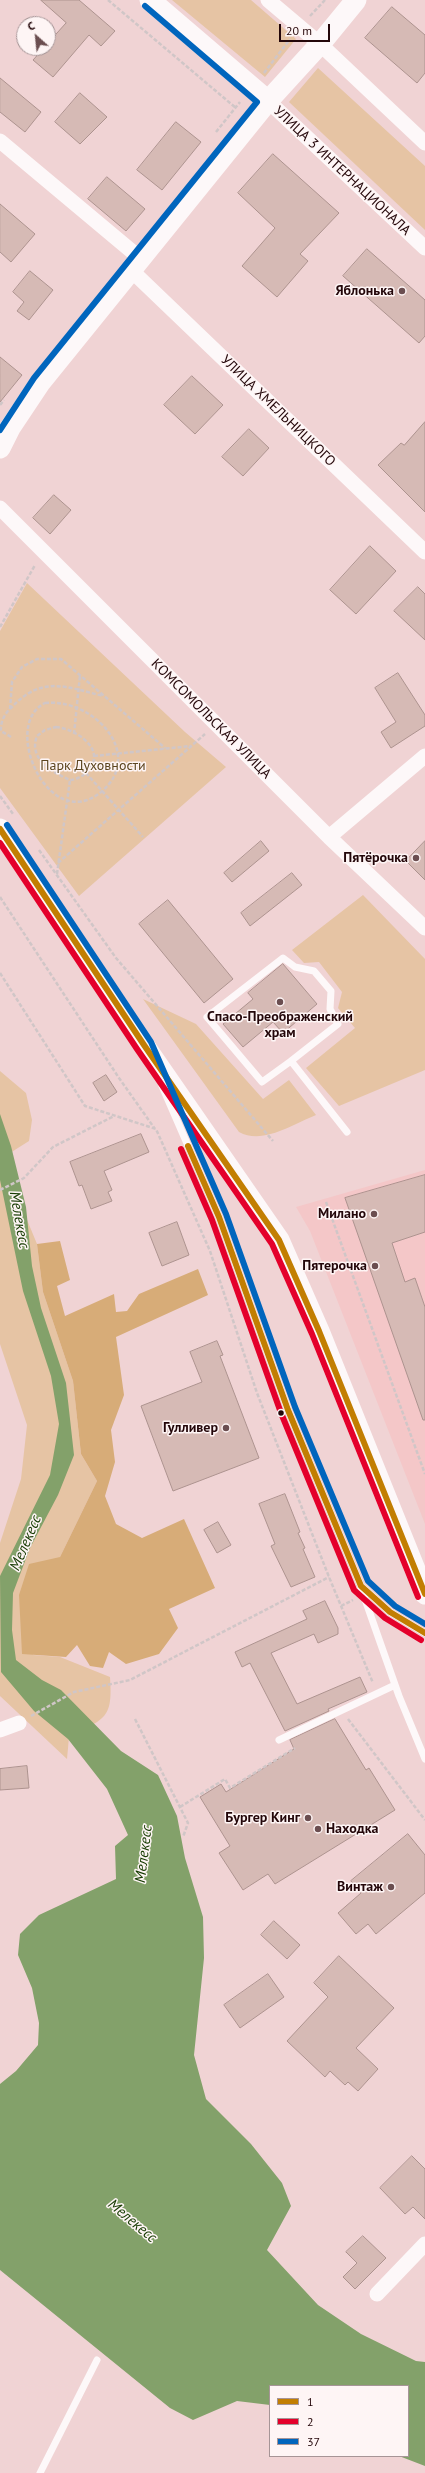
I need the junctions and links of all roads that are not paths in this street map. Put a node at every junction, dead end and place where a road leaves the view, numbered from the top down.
1 (150, 0) edge
2 (268, 0) edge
3 (356, 0) edge
4 (320, 44) junction
5 (268, 101) junction
6 (0, 141) edge
7 (425, 143) edge
8 (425, 248) edge
9 (136, 265) junction
10 (0, 448) edge
11 (0, 508) edge
12 (425, 552) edge
13 (425, 756) edge
14 (9, 825) edge
15 (330, 837) junction
16 (425, 928) edge
17 (144, 1045) junction
18 (291, 1061) junction
19 (347, 1132) dead end
20 (361, 1586) junction
21 (425, 1594) edge
22 (425, 1633) edge
23 (395, 1685) junction
24 (19, 1723) road end
25 (0, 1730) edge
26 (279, 1740) dead end
27 (425, 1759) edge
28 (425, 2244) edge
29 (377, 2294) dead end
30 (97, 2360) dead end
31 (40, 2473) edge

1 - 5 main road, УЛИЦА 3 ИНТЕРНАЦИОНАЛА
2 - 4 street
3 - 4 main road
4 - 5 main road
4 - 7 street
5 - 8 street, УЛИЦА 3 ИНТЕРНАЦИОНАЛА
5 - 9 main road
6 - 9 street, УЛИЦА ХМЕЛЬНИЦКОГО
9 - 10 main road
9 - 12 street, УЛИЦА ХМЕЛЬНИЦКОГО
11 - 15 street, КОМСОМОЛЬСКАЯ УЛИЦА
13 - 15 street
14 - 17 main road
15 - 16 street, КОМСОМОЛЬСКАЯ УЛИЦА
17 - 20 lane
17 - 21 main road
18 - 18 lane
18 - 19 lane
20 - 22 lane
20 - 23 lane
23 - 26 lane
23 - 27 lane
24 - 25 street
28 - 29 street
30 - 31 lane

